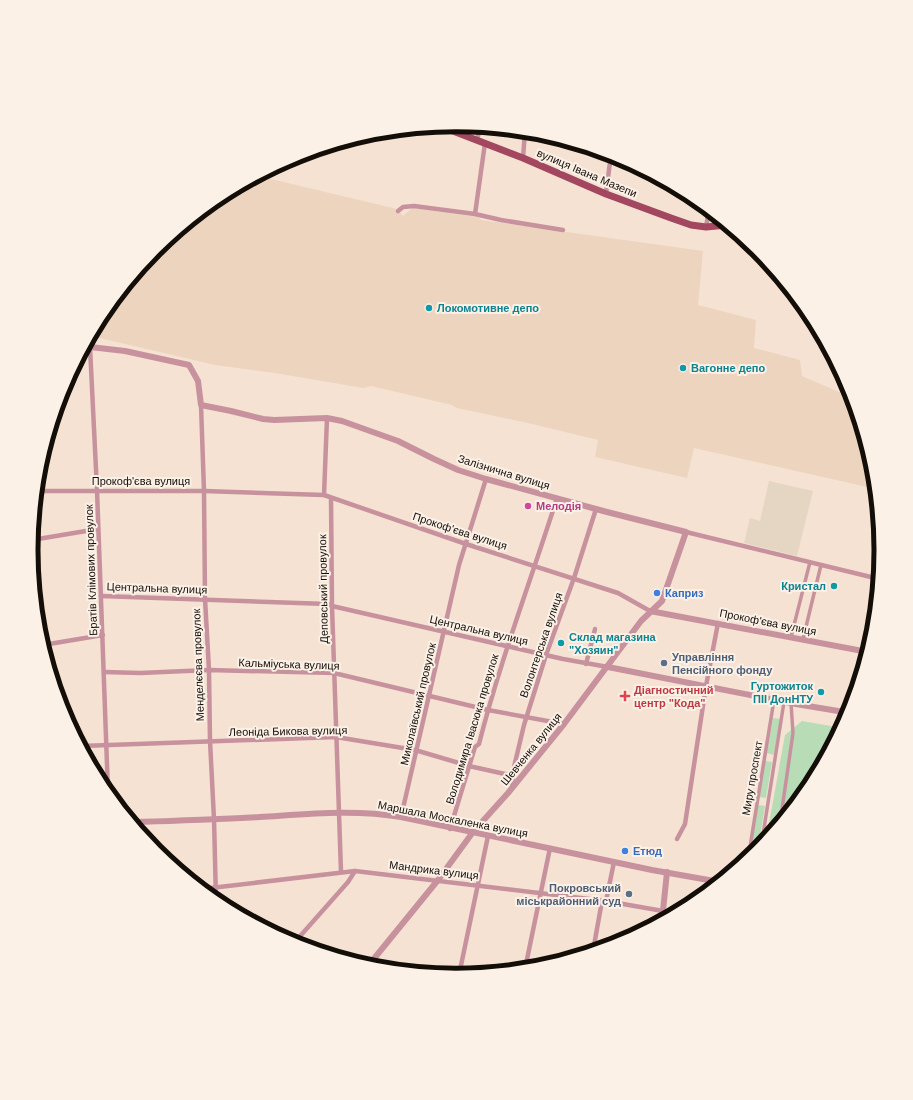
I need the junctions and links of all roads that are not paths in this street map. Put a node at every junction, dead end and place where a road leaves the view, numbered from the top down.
1 (459, 132) edge
2 (479, 132) edge
3 (525, 138) edge
4 (477, 139) junction
5 (486, 142) junction
6 (523, 158) junction
7 (610, 161) edge
8 (606, 194) junction
9 (398, 212) dead end
10 (475, 214) junction
11 (708, 216) edge
12 (720, 226) edge
13 (706, 227) junction
14 (563, 230) dead end
15 (91, 346) edge
16 (88, 351) edge
17 (201, 405) junction
18 (326, 418) junction
19 (486, 479) junction
20 (97, 490) junction
21 (43, 491) edge
22 (204, 491) junction
23 (324, 495) junction
24 (331, 498) junction
25 (557, 498) junction
26 (596, 509) junction
27 (98, 529) junction
28 (686, 532) junction
29 (38, 539) edge
30 (466, 544) junction
31 (810, 562) junction
32 (821, 565) junction
33 (536, 566) junction
34 (574, 578) junction
35 (874, 578) edge
36 (101, 596) junction
37 (205, 599) junction
38 (332, 606) junction
39 (650, 611) junction
40 (718, 623) junction
41 (595, 629) dead end
42 (444, 633) junction
43 (103, 635) junction
44 (791, 637) junction
45 (802, 639) junction
46 (49, 644) edge
47 (507, 647) junction
48 (863, 651) edge
49 (546, 655) junction
50 (586, 664) junction
51 (608, 667) junction
52 (209, 670) junction
53 (104, 672) junction
54 (334, 673) junction
55 (706, 686) junction
56 (428, 696) junction
57 (774, 700) junction
58 (784, 702) junction
59 (791, 704) junction
60 (488, 710) junction
61 (842, 712) edge
62 (526, 716) junction
63 (564, 724) junction
64 (336, 737) junction
65 (210, 741) junction
66 (106, 745) junction
67 (87, 746) edge
68 (416, 750) junction
69 (469, 766) junction
70 (514, 776) junction
71 (108, 781) edge
72 (512, 789) junction
73 (339, 812) junction
74 (781, 814) edge
75 (401, 818) junction
76 (214, 819) junction
77 (138, 822) edge
78 (450, 829) junction
79 (473, 832) junction
80 (763, 835) edge
81 (488, 836) junction
82 (677, 839) dead end
83 (550, 848) junction
84 (750, 848) edge
85 (614, 862) junction
86 (355, 870) junction
87 (341, 872) junction
88 (667, 872) junction
89 (438, 880) junction
90 (713, 881) edge
91 (478, 885) junction
92 (211, 888) edge
93 (216, 888) junction
94 (216, 892) edge
95 (540, 893) junction
96 (604, 901) junction
97 (663, 910) junction
98 (663, 914) edge
99 (299, 938) edge
100 (594, 945) edge
101 (373, 960) edge
102 (526, 962) edge
103 (460, 968) edge

1 - 4 main road, вулиця Івана Мазепи
2 - 4 street
3 - 6 street
4 - 5 main road, вулиця Івана Мазепи
5 - 6 main road, вулиця Івана Мазепи
5 - 10 street
6 - 8 main road, вулиця Івана Мазепи
7 - 8 street
8 - 13 main road, вулиця Івана Мазепи
9 - 10 street
10 - 14 street
11 - 13 street
12 - 13 main road, вулиця Івана Мазепи
15 - 17 street
16 - 20 street, Братів Клімових провулок
17 - 18 street, Залізнична вулиця
17 - 22 street, Менделєєва провулок
18 - 19 street, Залізнична вулиця
18 - 23 street
19 - 25 street, Залізнична вулиця
19 - 30 street, Миколаївський провулок
20 - 21 street, Прокоф'єва вулиця
20 - 22 street, Прокоф'єва вулиця
20 - 27 street, Братів Клімових провулок
22 - 23 street, Прокоф'єва вулиця
22 - 37 street, Менделєєва провулок
23 - 24 street, Прокоф'єва вулиця
24 - 30 street, Прокоф'єва вулиця
24 - 38 street, Деповський провулок
25 - 26 street, Залізнична вулиця
25 - 33 street, Володимира Івасюка провулок
26 - 28 street, Залізнична вулиця
26 - 34 street, Волонтерська вулиця
27 - 29 street
27 - 36 street, Братів Клімових провулок
28 - 31 street, Залізнична вулиця
28 - 39 street, Шевченка вулиця
30 - 33 street, Прокоф'єва вулиця
30 - 42 street, Миколаївський провулок
31 - 32 street, Залізнична вулиця
31 - 44 street
32 - 35 street, Залізнична вулиця
32 - 45 street
33 - 34 street, Прокоф'єва вулиця
33 - 47 street, Володимира Івасюка провулок
34 - 39 street, Прокоф'єва вулиця
34 - 49 street, Волонтерська вулиця
36 - 37 street, Центральна вулиця
36 - 43 street, Братів Клімових провулок
37 - 38 street, Центральна вулиця
37 - 52 street, Менделєєва провулок
38 - 42 street, Центральна вулиця
38 - 54 street, Деповський провулок
39 - 40 street, Прокоф'єва вулиця
39 - 51 street, Шевченка вулиця
40 - 44 street, Прокоф'єва вулиця
40 - 55 street
41 - 50 street
42 - 47 street, Центральна вулиця
42 - 56 street, Миколаївський провулок
43 - 46 street
43 - 53 street, Братів Клімових провулок
44 - 45 street, Прокоф'єва вулиця
45 - 48 street, Прокоф'єва вулиця
47 - 49 street, Центральна вулиця
47 - 60 street, Володимира Івасюка провулок
49 - 50 street, Центральна вулиця
49 - 62 street, Волонтерська вулиця
50 - 51 street, Центральна вулиця
51 - 55 street, Центральна вулиця
51 - 63 street, Шевченка вулиця
52 - 53 street, Кальміуська вулиця
52 - 54 street, Кальміуська вулиця
52 - 65 street, Менделєєва провулок
53 - 66 street, Братів Клімових провулок
54 - 56 street, Кальміуська вулиця
54 - 64 street, Деповський провулок
55 - 57 street, Центральна вулиця
55 - 82 street
56 - 60 street, Кальміуська вулиця
56 - 68 street, Миколаївський провулок
57 - 58 street, Центральна вулиця
57 - 84 street, Миру проспект
58 - 59 street, Центральна вулиця
58 - 80 street, Миру проспект
59 - 61 street, Центральна вулиця
59 - 74 street
60 - 62 street, Кальміуська вулиця
60 - 69 street, Володимира Івасюка провулок
62 - 63 street, Кальміуська вулиця
62 - 70 street, Волонтерська вулиця
63 - 72 street, Шевченка вулиця
64 - 65 street, Леоніда Бикова вулиця
64 - 68 street, Леоніда Бикова вулиця
64 - 73 street, Деповський провулок
65 - 66 street, Леоніда Бикова вулиця
65 - 76 street, Менделєєва провулок
66 - 67 street, Леоніда Бикова вулиця
66 - 71 street, Братів Клімових провулок
68 - 69 street, Леоніда Бикова вулиця
68 - 75 street, Миколаївський провулок
69 - 70 street, Леоніда Бикова вулиця
69 - 78 street, Володимира Івасюка провулок
70 - 72 street, Волонтерська вулиця
72 - 79 street, Шевченка вулиця
73 - 75 street, Маршала Москаленка вулиця
73 - 76 street, Маршала Москаленка вулиця
73 - 87 street, Деповський провулок
75 - 78 street, Маршала Москаленка вулиця
76 - 77 street, Маршала Москаленка вулиця
76 - 93 street, Менделєєва провулок
78 - 79 street, Маршала Москаленка вулиця
79 - 81 street, Маршала Москаленка вулиця
79 - 89 street, Шевченка вулиця
81 - 83 street, Маршала Москаленка вулиця
81 - 91 street
83 - 85 street, Маршала Москаленка вулиця
83 - 95 street
85 - 88 street, Маршала Москаленка вулиця
85 - 96 street
86 - 87 street, Мандрика вулиця
86 - 89 street, Мандрика вулиця
86 - 99 street
87 - 93 street, Мандрика вулиця
88 - 90 street, Маршала Москаленка вулиця
88 - 97 street
89 - 91 street, Мандрика вулиця
89 - 101 street, Шевченка вулиця
91 - 95 street, Мандрика вулиця
91 - 103 street
92 - 93 street, Мандрика вулиця
93 - 94 street, Менделєєва провулок
95 - 96 street, Мандрика вулиця
95 - 102 street
96 - 97 street, Мандрика вулиця
96 - 100 street
97 - 98 street

